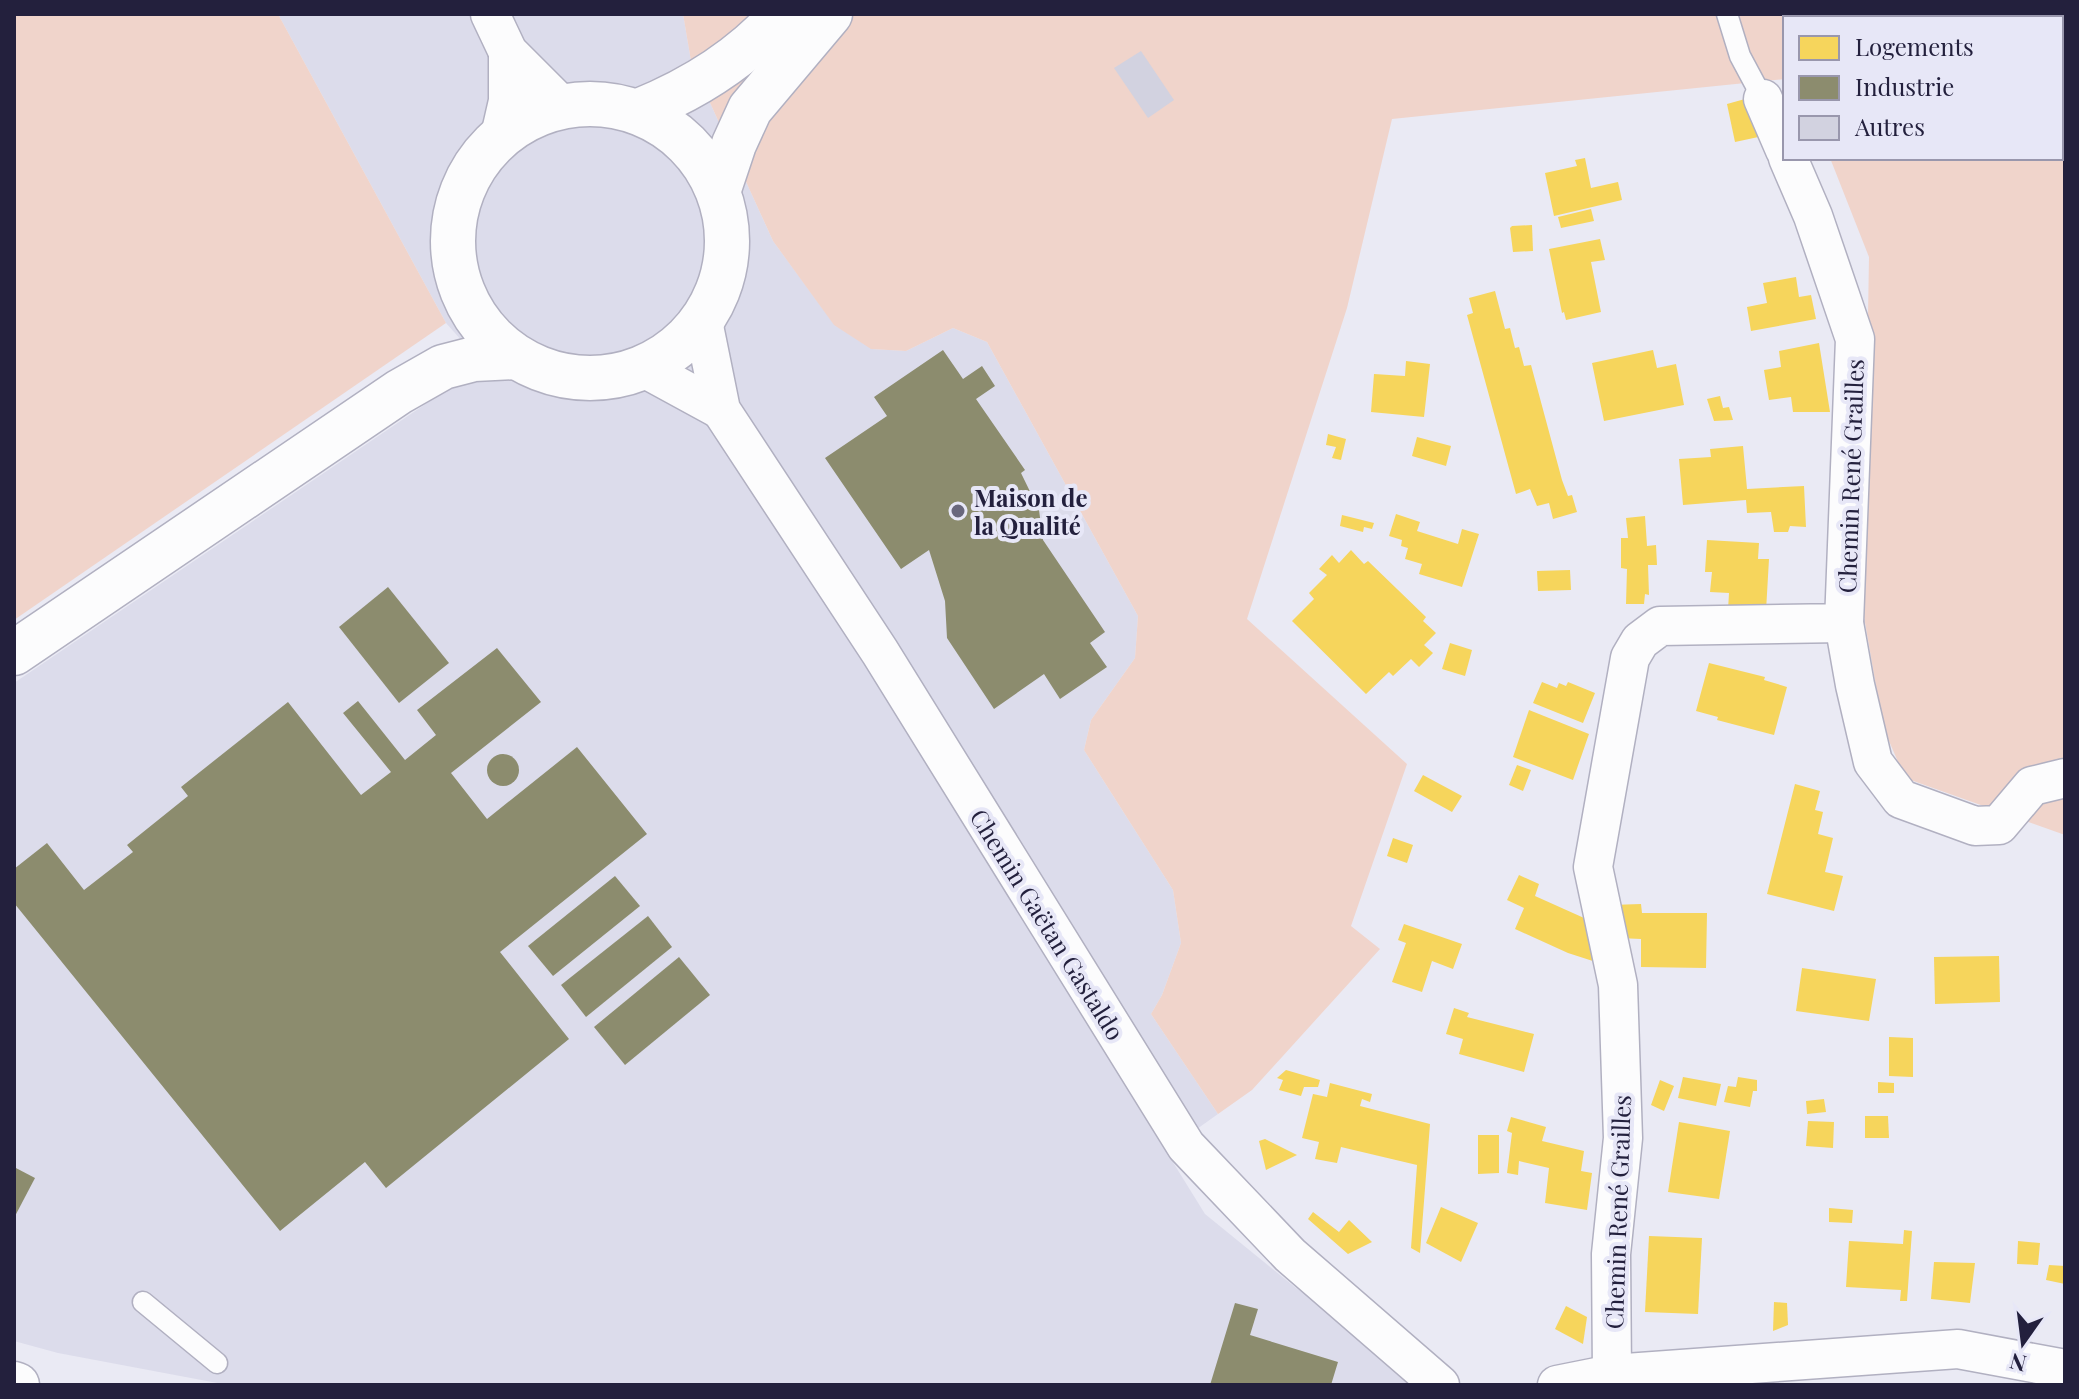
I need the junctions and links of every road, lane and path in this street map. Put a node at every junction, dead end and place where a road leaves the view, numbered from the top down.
1 (490, 14) edge
2 (782, 14) edge
3 (830, 14) edge
4 (1727, 14) edge
5 (508, 52) junction
6 (1763, 99) joint
7 (562, 106) junction
8 (639, 111) junction
9 (500, 136) junction
10 (1783, 145) edge
11 (1789, 160) edge
12 (719, 189) junction
13 (703, 321) junction
14 (516, 357) junction
15 (644, 368) junction
16 (721, 410) junction
17 (1844, 623) junction
18 (14, 653) edge
19 (2065, 778) edge
20 (143, 1302) dead end
21 (217, 1363) dead end
22 (2065, 1369) edge
23 (1612, 1374) junction
24 (1440, 1385) edge
25 (1557, 1385) edge

1 - 5 street
2 - 8 main road
3 - 12 main road
4 - 6 lane
5 - 7 street
5 - 9 street
6 - 10 street
7 - 8 main road
7 - 9 main road
8 - 12 main road
9 - 14 main road
11 - 17 street, Chemin René Grailles
12 - 13 main road
13 - 15 main road
13 - 16 street, Chemin Gaëtan Gastaldo
14 - 15 main road
14 - 18 main road
15 - 16 street, Chemin Gaëtan Gastaldo
16 - 24 street, Chemin Gaëtan Gastaldo
17 - 19 street
17 - 23 street, Chemin René Grailles
20 - 21 lane
22 - 23 street
23 - 25 street

